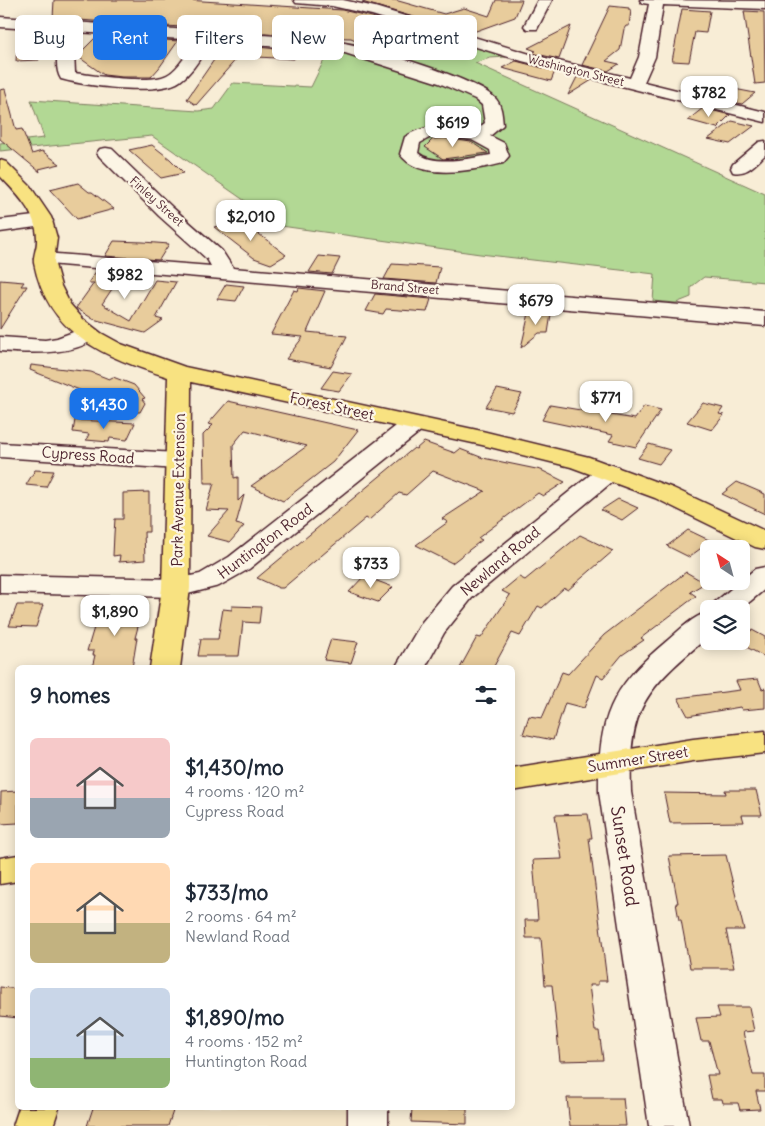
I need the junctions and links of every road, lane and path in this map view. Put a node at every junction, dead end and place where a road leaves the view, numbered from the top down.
1 (301, 0) edge
2 (545, 0) edge
3 (654, 0) edge
4 (765, 6) edge
5 (0, 22) edge
6 (15, 23) edge
7 (532, 26) dead end
8 (83, 29) edge
9 (177, 35) edge
10 (262, 44) edge
11 (66, 60) edge
12 (188, 60) edge
13 (636, 85) junction
14 (765, 117) edge
15 (478, 136) dead end
16 (765, 146) edge
17 (106, 153) dead end
18 (0, 166) edge
19 (740, 168) dead end
20 (44, 221) junction
21 (0, 226) edge
22 (44, 259) junction
23 (226, 273) junction
24 (765, 319) edge
25 (87, 334) junction
26 (0, 344) edge
27 (180, 373) junction
28 (414, 424) junction
29 (0, 450) edge
30 (177, 461) junction
31 (609, 472) junction
32 (765, 541) edge
33 (765, 575) edge
34 (0, 584) edge
35 (176, 588) junction
36 (735, 600) edge
37 (700, 628) edge
38 (166, 665) edge
39 (412, 665) edge
40 (765, 742) edge
41 (613, 762) junction
42 (515, 779) edge
43 (15, 868) edge
44 (0, 871) edge
45 (38, 1110) edge
46 (368, 1110) edge
47 (32, 1126) edge
48 (368, 1126) edge
49 (669, 1126) edge

1 - 13 street, Washington Street
2 - 7 street
3 - 4 street
3 - 13 street
5 - 6 street
8 - 9 street
10 - 15 street
11 - 12 street
13 - 14 street, Washington Street
16 - 19 street
17 - 23 street, Finley Street
18 - 20 main road, Forest Street
20 - 21 street
20 - 22 main road, Forest Street
22 - 23 street, Brand Street
22 - 25 main road, Forest Street
23 - 24 street, Brand Street
25 - 26 street
25 - 27 main road, Forest Street
27 - 28 main road, Forest Street
27 - 30 main road, Park Avenue Extension
28 - 31 main road, Forest Street
28 - 35 street, Huntington Road
29 - 30 street, Cypress Road
30 - 35 main road, Park Avenue Extension
31 - 32 main road, Forest Street
31 - 39 street, Newland Road
33 - 36 street
34 - 35 street, Huntington Road
35 - 38 main road, Park Avenue Extension
37 - 41 street, Sunset Road
40 - 41 main road, Summer Street
41 - 42 main road, Summer Street
41 - 49 street, Sunset Road
43 - 44 main road
45 - 47 main road
46 - 48 street

